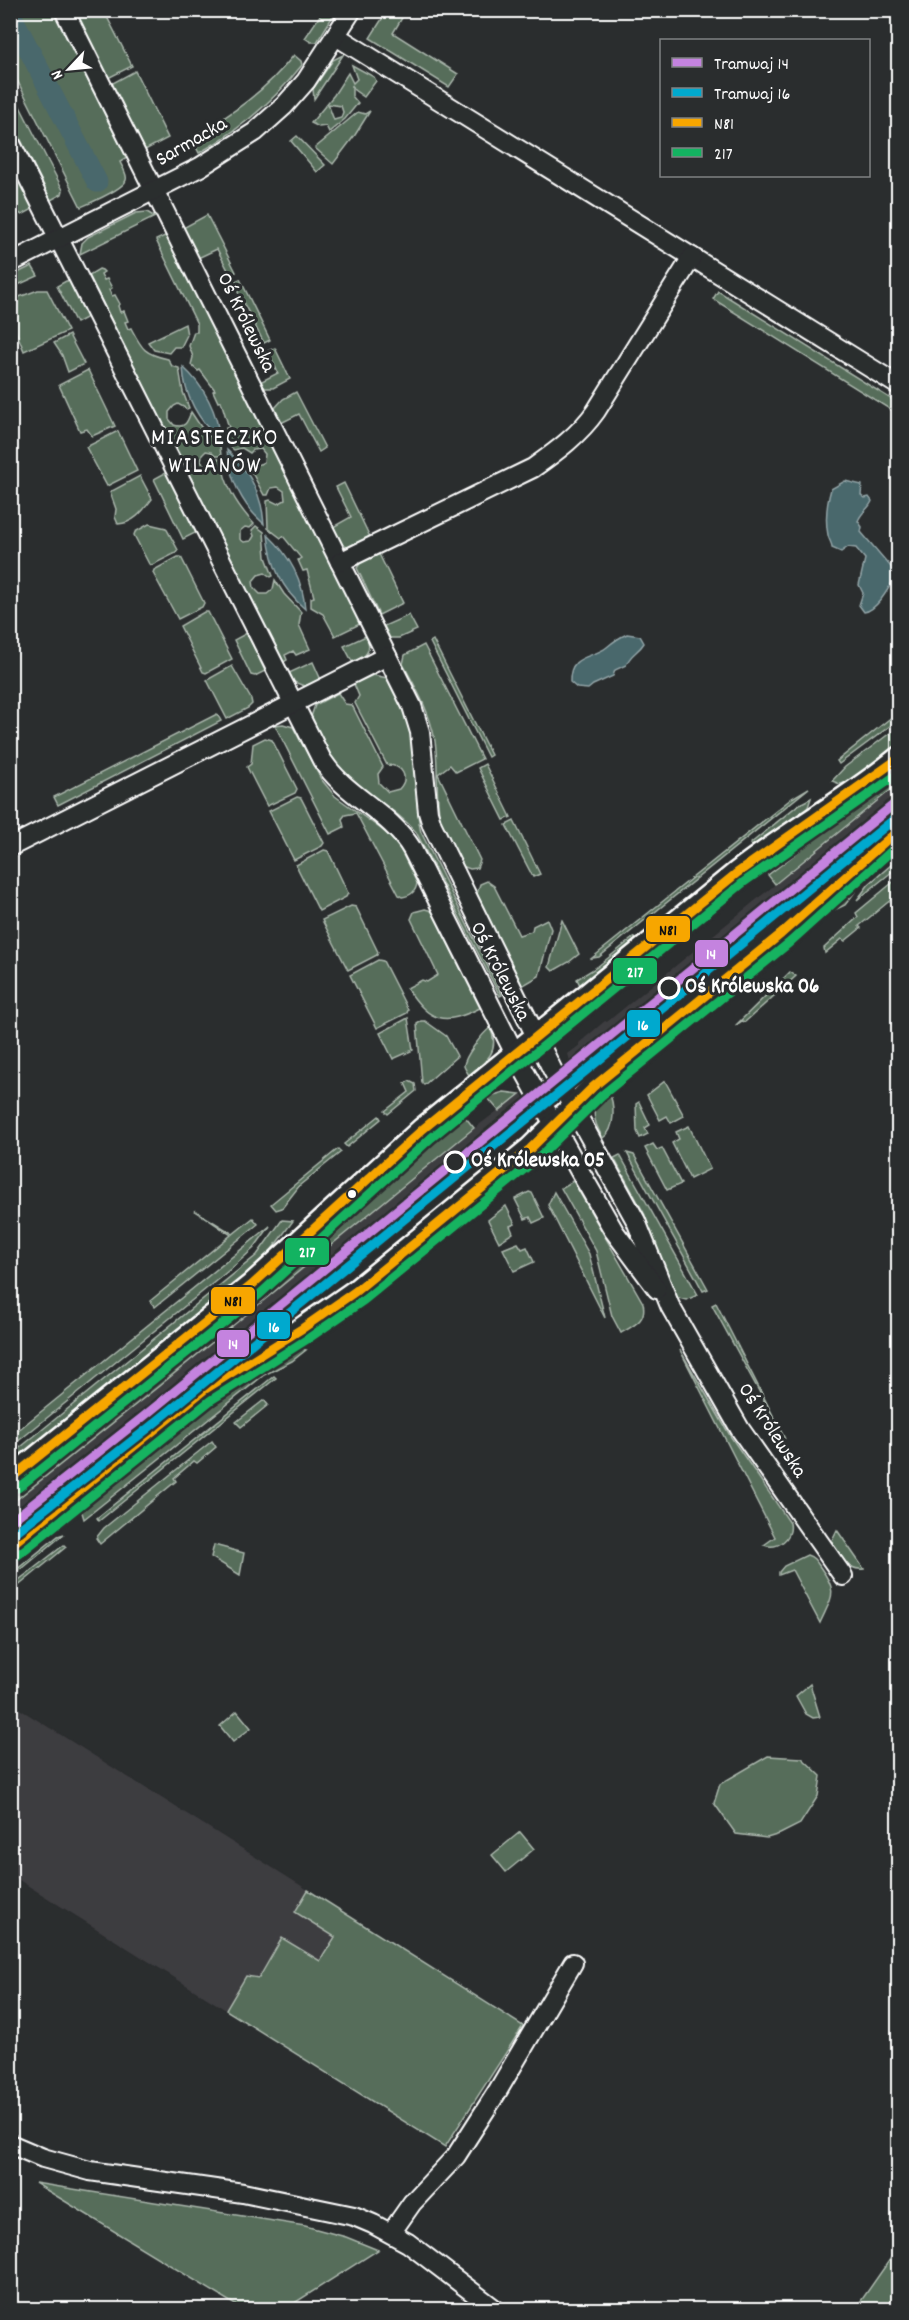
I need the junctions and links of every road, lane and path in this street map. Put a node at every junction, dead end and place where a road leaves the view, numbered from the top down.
1 (63, 10) edge
2 (352, 10) edge
3 (336, 36) junction
4 (10, 142) edge
5 (154, 190) junction
6 (58, 239) junction
7 (692, 257) junction
8 (10, 263) edge
9 (898, 386) edge
10 (340, 562) junction
11 (387, 656) junction
12 (293, 703) junction
13 (898, 759) edge
14 (898, 830) edge
15 (10, 847) edge
16 (536, 1036) junction
17 (515, 1054) junction
18 (572, 1107) junction
19 (555, 1126) junction
20 (670, 1306) junction
21 (10, 1479) edge
22 (10, 1546) edge
23 (843, 1576) dead end
24 (573, 1964) dead end
25 (10, 2144) edge
26 (391, 2233) junction
27 (496, 2310) edge

1 - 5 street, Oś Królewska
2 - 3 street, Sarmacka
3 - 5 street, Sarmacka
3 - 7 street
4 - 6 street, Oś Królewska
5 - 6 street, Sarmacka
5 - 10 street, Oś Królewska
6 - 8 street, Sarmacka
6 - 12 street, Oś Królewska
7 - 9 street
7 - 10 street
10 - 11 street, Oś Królewska
11 - 12 street
11 - 16 street, Oś Królewska
12 - 15 street
12 - 17 street, Oś Królewska
13 - 16 street
14 - 18 street
16 - 17 street
16 - 18 street, Oś Królewska
17 - 19 street, Oś Królewska
17 - 21 street
18 - 19 street
18 - 20 street, Oś Królewska
19 - 20 street, Oś Królewska
19 - 22 street
20 - 23 street, Oś Królewska
24 - 26 street
25 - 26 street
26 - 27 street

